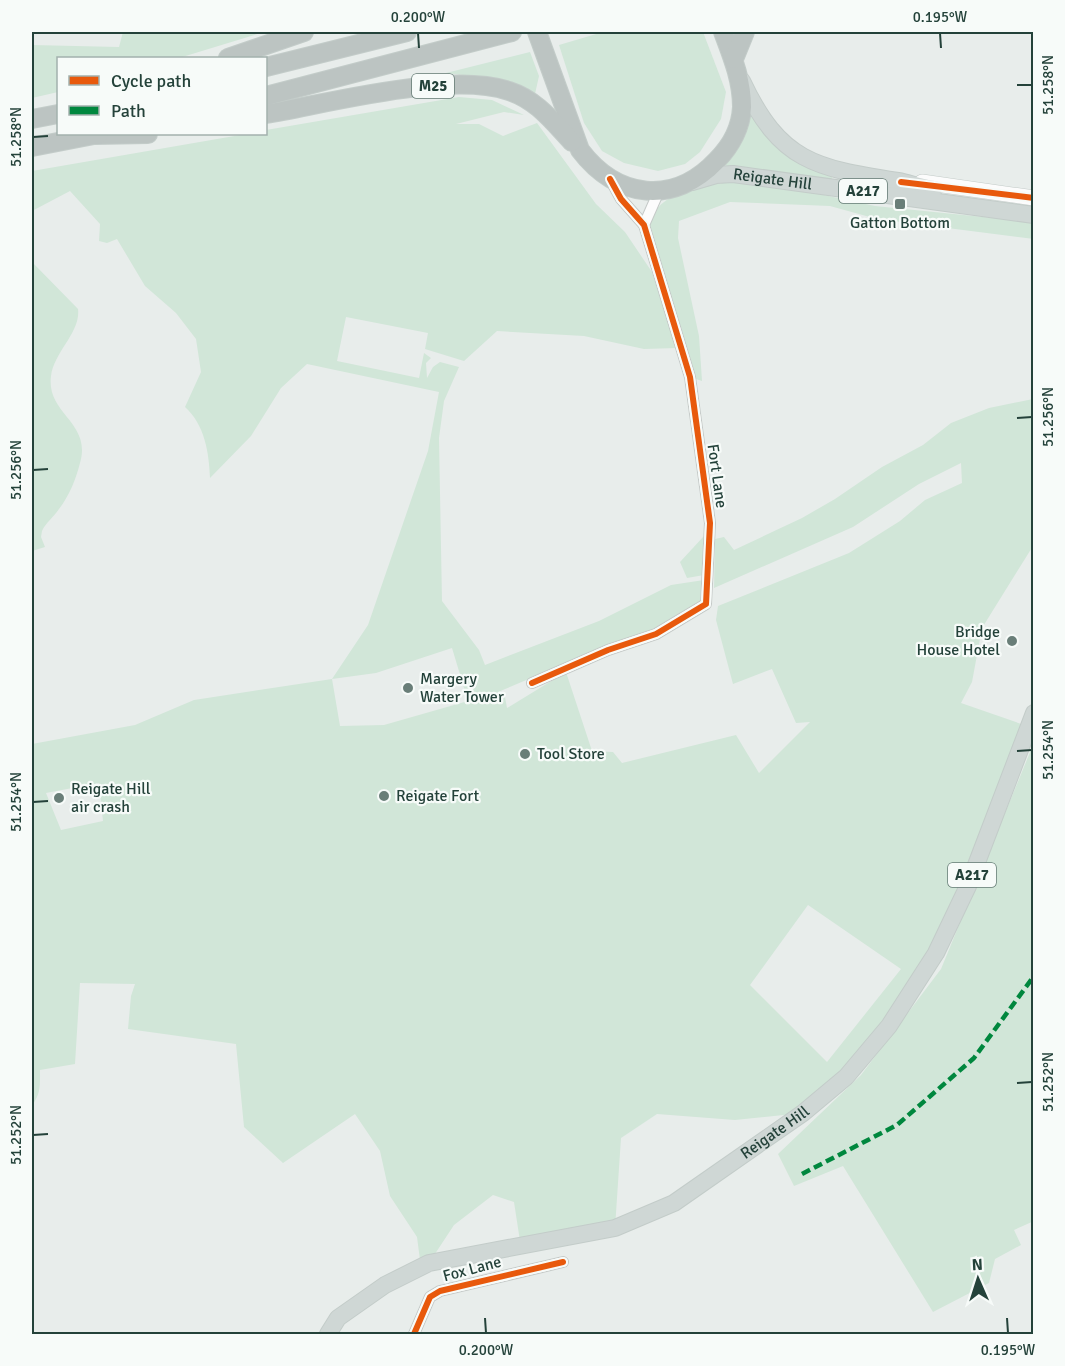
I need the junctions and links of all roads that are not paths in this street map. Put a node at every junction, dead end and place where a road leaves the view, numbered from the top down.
1 (304, 32) edge
2 (407, 32) edge
3 (512, 32) edge
4 (537, 32) edge
5 (723, 32) edge
6 (746, 32) edge
7 (231, 57) edge
8 (267, 67) edge
9 (736, 67) junction
10 (267, 96) edge
11 (57, 114) edge
12 (267, 114) edge
13 (32, 119) edge
14 (92, 135) edge
15 (32, 147) edge
16 (580, 150) junction
17 (610, 179) junction
18 (692, 182) junction
19 (901, 182) junction
20 (659, 191) junction
21 (1034, 198) edge
22 (1034, 204) edge
23 (1034, 215) edge
24 (644, 225) junction
25 (532, 683) dead end
26 (1034, 713) edge
27 (563, 1262) dead end
28 (328, 1335) edge
29 (414, 1335) edge

1 - 7 highway
2 - 8 highway
3 - 10 highway, M25
4 - 16 highway
5 - 9 highway
6 - 9 highway
9 - 18 highway
9 - 19 main road, Reigate Hill / A217
11 - 13 highway
12 - 16 highway, M25
14 - 15 highway
16 - 17 highway
17 - 20 highway
17 - 24 street, Fort Lane
18 - 20 highway
18 - 23 main road, Reigate Hill / A217
19 - 21 street
19 - 22 main road, Reigate Hill / A217
20 - 24 street
24 - 25 street, Fort Lane
26 - 28 main road, Reigate Hill / A217
27 - 29 street, Fox Lane

